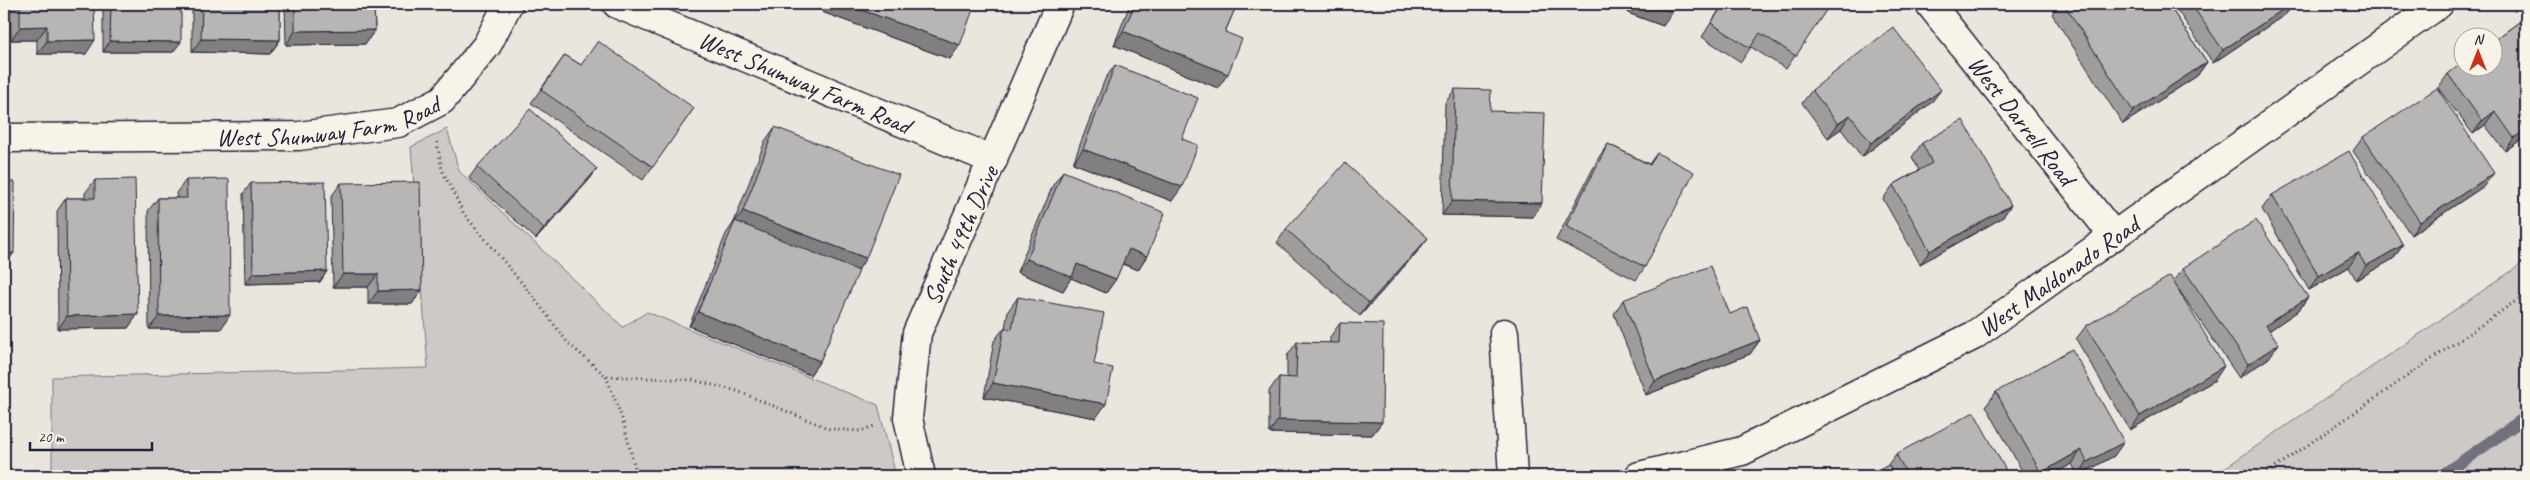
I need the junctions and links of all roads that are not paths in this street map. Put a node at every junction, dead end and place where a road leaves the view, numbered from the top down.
1 (508, 4) edge
2 (616, 4) edge
3 (1060, 4) edge
4 (1930, 4) edge
5 (2439, 4) edge
6 (4, 138) edge
7 (993, 160) junction
8 (2114, 236) junction
9 (1504, 333) dead end
10 (921, 476) edge
11 (1513, 476) edge
12 (1638, 476) edge

1 - 6 street, West Shumway Farm Road
2 - 7 street, West Shumway Farm Road
3 - 7 street, South 49th Drive
4 - 8 street, West Darrell Road
5 - 8 street, West Maldonado Road
7 - 10 street, South 49th Drive
8 - 12 street, West Maldonado Road
9 - 11 street

